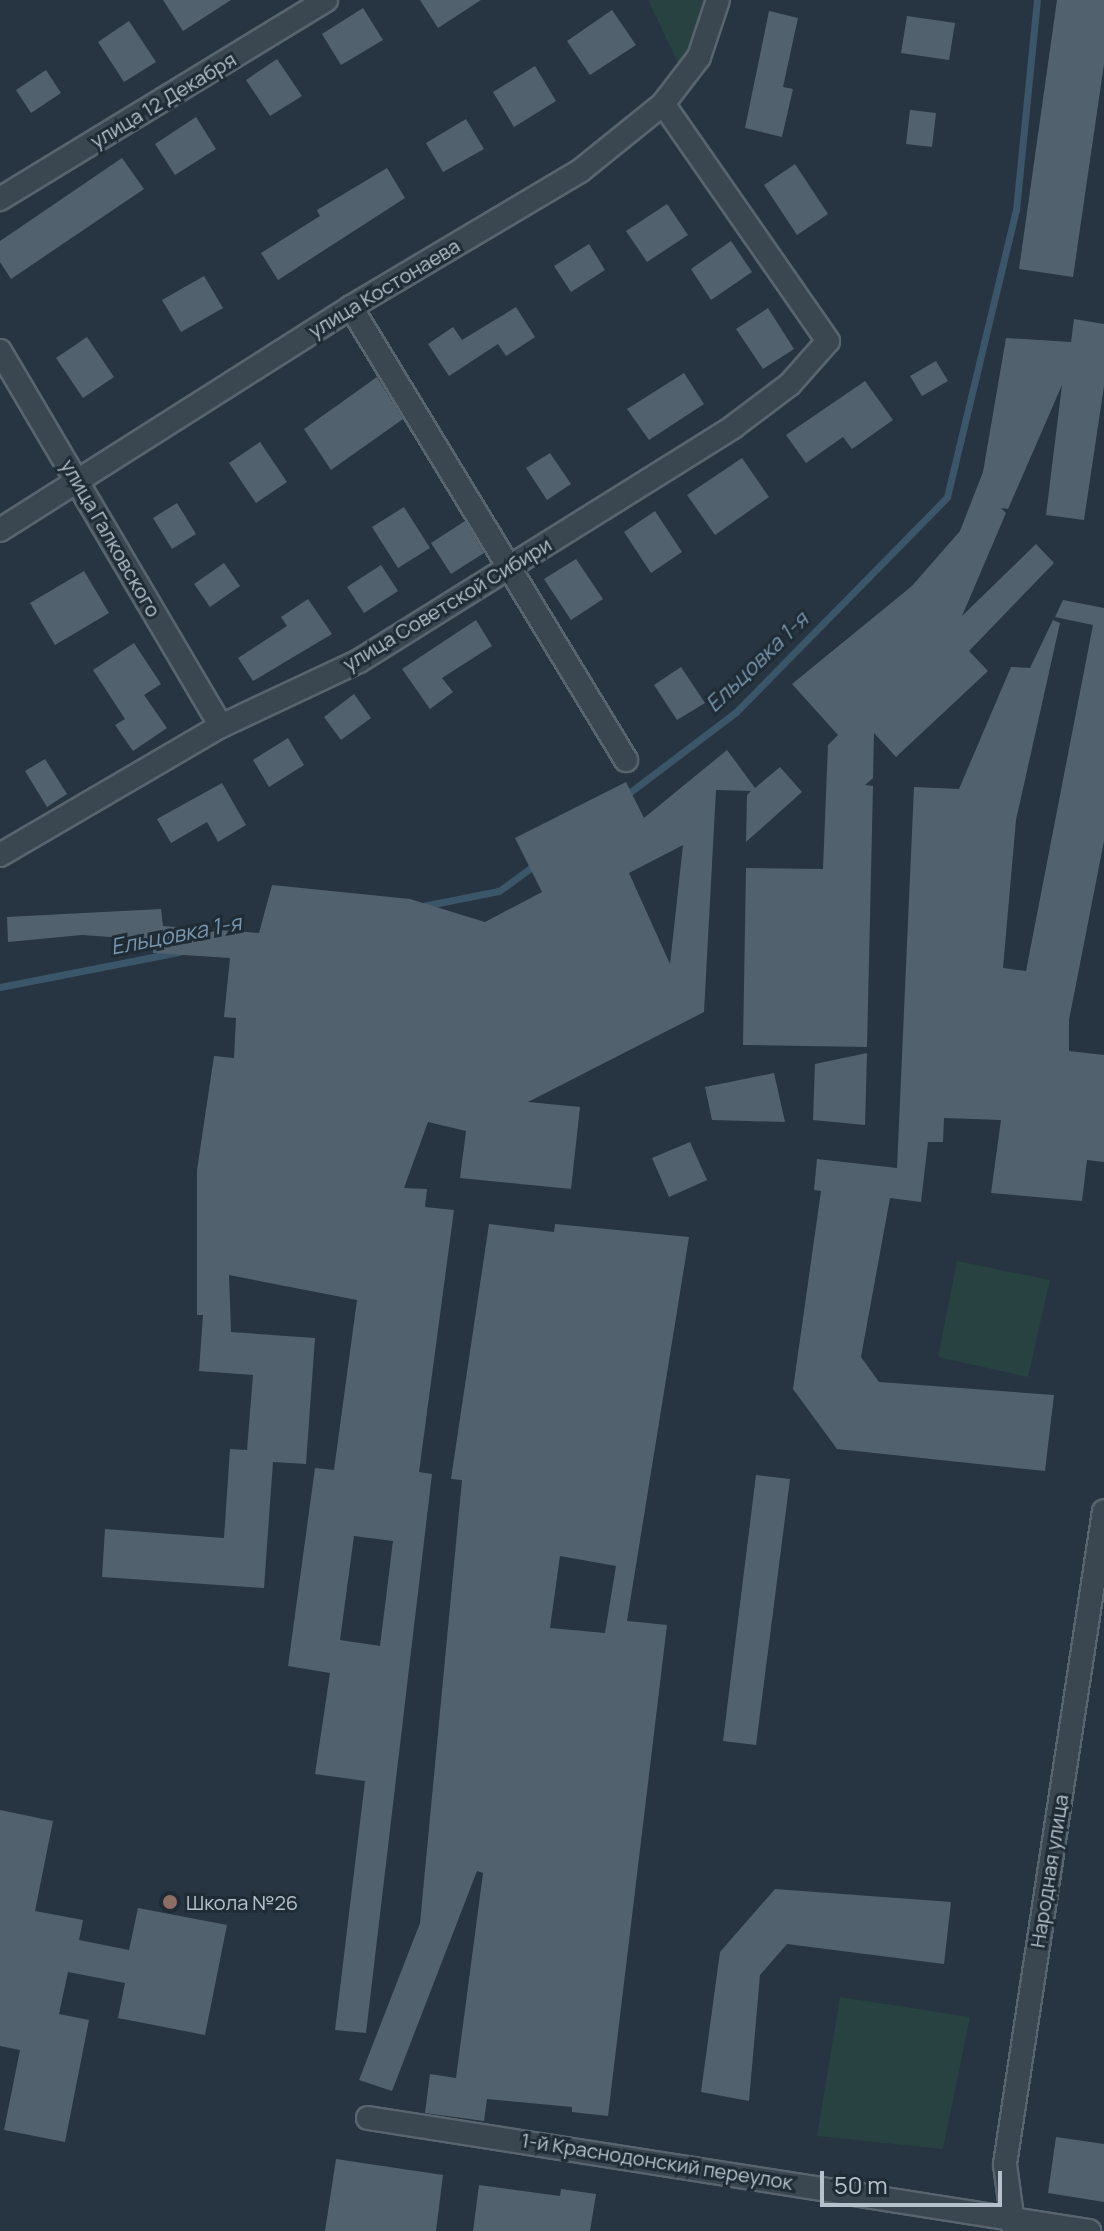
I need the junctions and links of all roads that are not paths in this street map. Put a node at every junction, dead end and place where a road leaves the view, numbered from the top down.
1 (326, 0) edge
2 (718, 0) edge
3 (663, 104) junction
4 (0, 199) edge
5 (351, 307) junction
6 (0, 351) edge
7 (78, 482) junction
8 (0, 530) edge
9 (508, 568) junction
10 (221, 726) junction
11 (626, 760) dead end
12 (0, 855) edge
13 (1104, 1511) edge
14 (368, 2118) dead end
15 (1013, 2226) edge
16 (1089, 2231) edge

1 - 4 street, улица 12 Декабря
2 - 3 street, улица Костонаева
3 - 5 street, улица Костонаева
3 - 9 street, улица Советской Сибири
5 - 7 street, улица Костонаева
5 - 9 street
6 - 7 street, улица Галковского
7 - 8 street, улица Костонаева
7 - 10 street, улица Галковского
9 - 10 street, улица Советской Сибири
9 - 11 street
10 - 12 street, улица Советской Сибири
13 - 15 street, Народная улица
14 - 15 street, 1-й Краснодонский переулок
15 - 16 street, 1-й Краснодонский переулок

